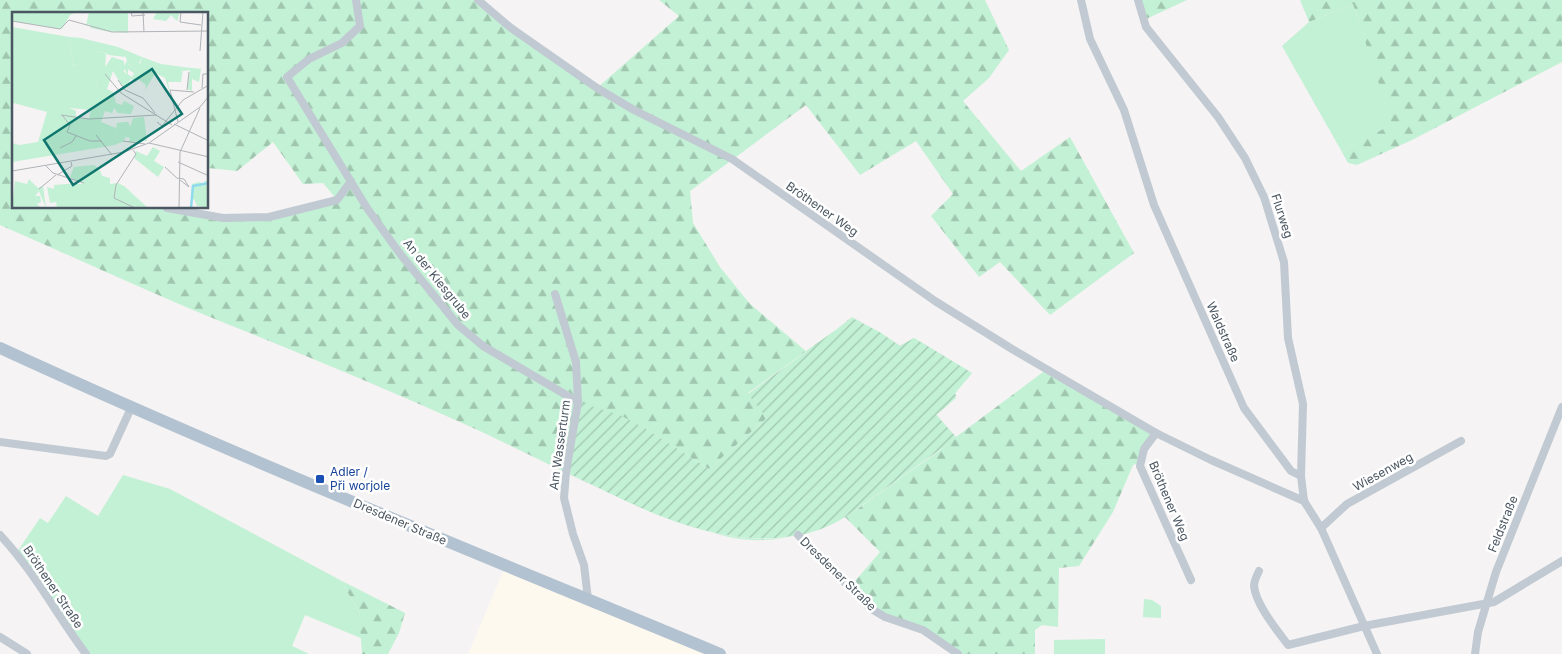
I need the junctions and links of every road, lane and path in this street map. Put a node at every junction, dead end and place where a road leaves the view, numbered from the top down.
1 (356, 0) edge
2 (478, 0) edge
3 (1081, 0) edge
4 (1138, 0) edge
5 (351, 181) junction
6 (173, 209) edge
7 (554, 294) dead end
8 (0, 348) edge
9 (578, 402) junction
10 (1562, 406) edge
11 (131, 408) junction
12 (1156, 433) junction
13 (1461, 441) dead end
14 (0, 442) edge
15 (1300, 476) junction
16 (1304, 501) junction
17 (1321, 528) junction
18 (0, 535) edge
19 (798, 535) dead end
20 (1562, 561) edge
21 (1258, 571) dead end
22 (1191, 580) dead end
23 (588, 599) junction
24 (1486, 603) junction
25 (1364, 626) junction
26 (0, 637) edge
27 (26, 654) edge
28 (86, 654) edge
29 (720, 654) edge
30 (958, 654) edge
31 (1377, 654) edge
32 (1475, 654) edge

1 - 5 street, An der Kiesgrube
2 - 12 street, Bröthener Weg
3 - 15 street, Waldstraße
4 - 15 street, Flurweg
5 - 6 street
5 - 9 street, An der Kiesgrube
7 - 9 street, Am Wasserturm
8 - 11 main road, Dresdener Straße
9 - 23 street, Am Wasserturm
10 - 24 street, Feldstraße
11 - 14 street
11 - 23 main road, Dresdener Straße
12 - 16 street, Bröthener Weg
12 - 22 street, Bröthener Weg
13 - 17 street, Wiesenweg
15 - 16 street
16 - 17 street
17 - 25 street
18 - 28 street, Bröthener Straße
19 - 30 street, Dresdener Straße
20 - 24 street
21 - 25 street
23 - 29 main road, Dresdener Straße
24 - 25 street
24 - 32 street, Feldstraße
25 - 31 street
26 - 27 street

